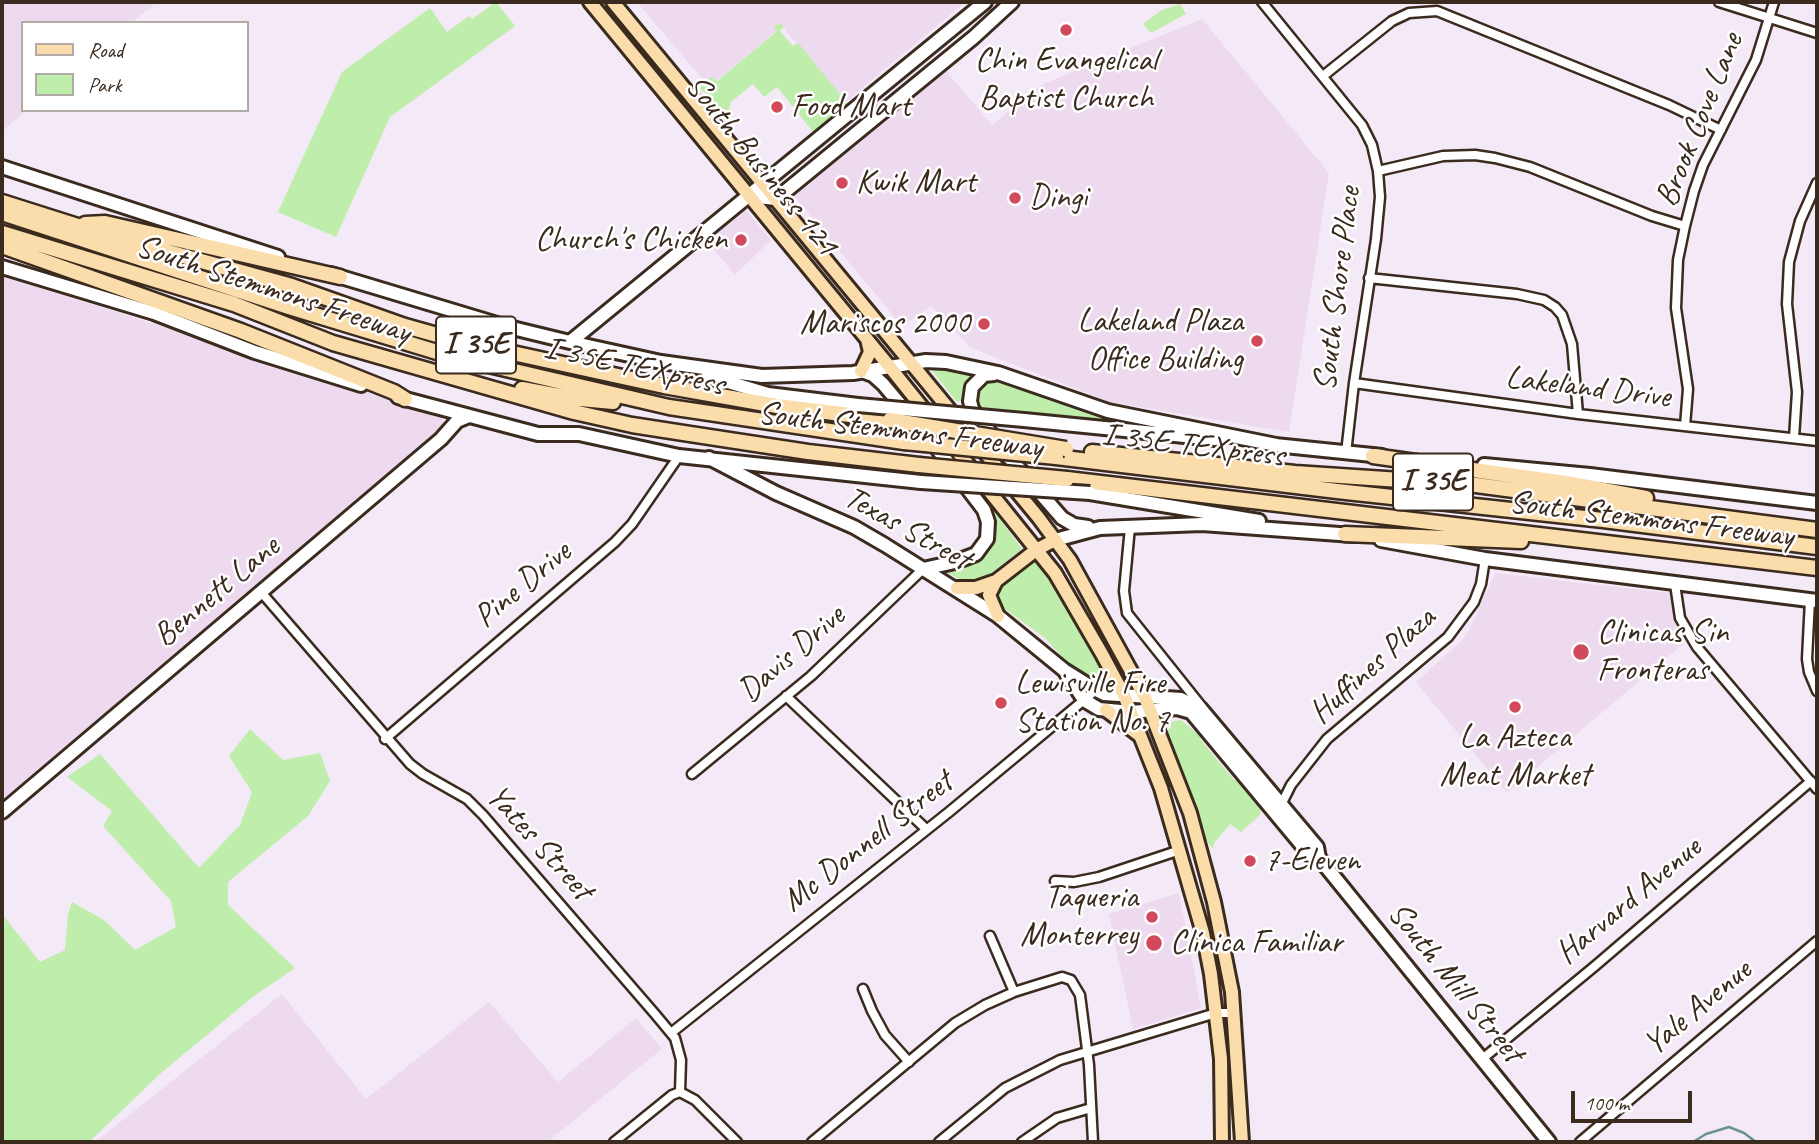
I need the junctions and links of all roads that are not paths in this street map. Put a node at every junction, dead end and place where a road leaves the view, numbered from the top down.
1 (613, 2) edge
2 (985, 2) edge
3 (1012, 2) edge
4 (1262, 2) edge
5 (1719, 2) edge
6 (1774, 2) edge
7 (594, 3) edge
8 (1769, 17) junction
9 (1817, 33) edge
10 (931, 46) junction
11 (944, 63) junction
12 (1323, 76) junction
13 (1721, 131) junction
14 (2, 167) edge
15 (1378, 171) junction
16 (1817, 183) edge
17 (764, 184) junction
18 (749, 196) junction
19 (776, 199) junction
20 (2, 202) edge
21 (2, 212) edge
22 (73, 225) junction
23 (1685, 226) junction
24 (2, 233) edge
25 (2, 246) edge
26 (2, 267) edge
27 (814, 275) junction
28 (340, 277) junction
29 (1369, 278) junction
30 (854, 293) junction
31 (867, 339) junction
32 (570, 342) junction
33 (661, 362) junction
34 (912, 362) junction
35 (889, 366) junction
36 (432, 371) junction
37 (861, 371) junction
38 (998, 373) junction
39 (1354, 383) junction
40 (405, 399) junction
41 (669, 407) junction
42 (1577, 414) junction
43 (469, 416) junction
44 (1685, 426) junction
45 (1794, 438) junction
46 (1817, 441) edge
47 (1281, 446) junction
48 (1061, 453) junction
49 (1346, 453) junction
50 (679, 456) junction
51 (1373, 456) junction
52 (709, 458) junction
53 (1295, 473) junction
54 (1817, 503) edge
55 (1497, 508) junction
56 (1130, 527) junction
57 (1798, 527) junction
58 (1100, 528) junction
59 (1817, 530) edge
60 (1308, 531) junction
61 (1345, 534) junction
62 (1055, 540) junction
63 (1648, 547) junction
64 (1817, 547) edge
65 (1036, 550) junction
66 (1485, 559) junction
67 (1817, 568) edge
68 (923, 569) junction
69 (996, 581) junction
70 (1675, 584) junction
71 (957, 588) junction
72 (261, 592) junction
73 (1814, 600) edge
74 (998, 616) junction
75 (1064, 670) junction
76 (1097, 691) junction
77 (1817, 691) edge
78 (1124, 695) junction
79 (1144, 695) junction
80 (786, 696) junction
81 (1084, 700) junction
82 (1105, 710) junction
83 (1150, 711) junction
84 (1131, 712) junction
85 (1207, 722) junction
86 (1141, 736) junction
87 (386, 739) junction
88 (692, 774) dead end
89 (1811, 781) junction
90 (1817, 789) edge
91 (1277, 808) junction
92 (2, 812) edge
93 (926, 829) junction
94 (1180, 850) junction
95 (1055, 881) dead end
96 (990, 936) dead end
97 (1817, 942) edge
98 (863, 989) dead end
99 (1014, 992) junction
100 (1216, 1013) junction
101 (1234, 1013) junction
102 (671, 1033) junction
103 (1087, 1052) junction
104 (1480, 1060) junction
105 (909, 1062) junction
106 (680, 1092) junction
107 (1091, 1108) junction
108 (614, 1142) edge
109 (736, 1142) edge
110 (812, 1142) edge
111 (939, 1142) edge
112 (1022, 1142) edge
113 (1093, 1142) edge
114 (1222, 1142) edge
115 (1242, 1142) edge
116 (1549, 1142) edge
117 (1580, 1142) edge

1 - 17 main road, South Business 121
2 - 10 main road
3 - 11 main road
4 - 12 street, South Shore Place
5 - 8 street
6 - 8 street, Brook Cove Lane
7 - 18 main road, South Business 121
8 - 9 street
8 - 13 street, Brook Cove Lane
10 - 11 main road
10 - 17 main road
11 - 19 main road
12 - 13 street
12 - 15 street, South Shore Place
13 - 23 street, Brook Cove Lane
14 - 28 main road, South Stemmons Freeway
15 - 23 street
15 - 29 street, South Shore Place
16 - 45 street
17 - 18 main road
17 - 19 main road, South Business 121
18 - 19 main road
18 - 27 main road, South Business 121
18 - 32 main road
19 - 30 main road, South Business 121
20 - 22 highway, South Stemmons Freeway / I 35E
21 - 41 highway, I 35E TEXpress
22 - 28 highway
22 - 48 highway, South Stemmons Freeway / I 35E, bridge
23 - 44 street, Brook Cove Lane
24 - 36 highway, South Stemmons Freeway / I 35E
25 - 40 highway
26 - 40 main road, South Stemmons Freeway
27 - 30 main road
27 - 31 main road, South Business 121
28 - 32 main road, South Stemmons Freeway
29 - 39 street, South Shore Place
29 - 42 street
30 - 34 main road, South Business 121
31 - 35 main road, South Business 121
31 - 37 main road
32 - 33 main road, South Stemmons Freeway
33 - 37 main road, South Stemmons Freeway
33 - 47 main road, South Stemmons Freeway, bridge
34 - 35 main road, South Stemmons Freeway
34 - 38 main road, South Stemmons Freeway
34 - 62 main road, South Business 121
35 - 37 main road, South Stemmons Freeway
35 - 65 main road, South Business 121
36 - 41 highway
36 - 63 highway, South Stemmons Freeway / I 35E, bridge
37 - 68 main road
38 - 47 main road, South Stemmons Freeway
38 - 58 main road
39 - 42 street, Lakeland Drive
39 - 49 street, South Shore Place
40 - 43 main road, South Stemmons Freeway
41 - 48 highway, I 35E TEXpress, bridge
42 - 44 street, Lakeland Drive
43 - 50 main road, South Stemmons Freeway
43 - 72 main road, Bennett Lane
44 - 45 street, Lakeland Drive
45 - 46 street, Lakeland Drive
47 - 49 main road, South Stemmons Freeway
48 - 53 highway, South Stemmons Freeway / I 35E
48 - 55 highway, I 35E TEXpress
49 - 51 main road, South Stemmons Freeway
50 - 52 main road, South Stemmons Freeway
50 - 87 street, Pine Drive
51 - 54 main road, South Stemmons Freeway
51 - 57 highway
52 - 60 main road, South Stemmons Freeway, bridge
52 - 68 main road, Texas Street
53 - 55 highway
53 - 57 highway, South Stemmons Freeway / I 35E
55 - 64 highway, I 35E TEXpress
56 - 58 main road, South Stemmons Freeway
56 - 60 main road, South Stemmons Freeway
56 - 85 street, South Mill Street
57 - 59 highway, South Stemmons Freeway / I 35E
58 - 62 main road, South Stemmons Freeway
60 - 61 main road, South Stemmons Freeway
61 - 63 highway
61 - 66 main road, South Stemmons Freeway
62 - 65 main road
62 - 79 main road, South Business 121
63 - 67 highway, South Stemmons Freeway / I 35E
65 - 69 main road
65 - 78 main road, South Business 121
66 - 70 main road, South Stemmons Freeway
66 - 91 street, Huffines Plaza
68 - 71 main road, Texas Street
68 - 80 street, Davis Drive
69 - 71 main road
69 - 74 main road
70 - 73 main road, South Stemmons Freeway
70 - 89 street
71 - 74 main road, Texas Street
72 - 87 street, Yates Street
72 - 92 main road, Bennett Lane
73 - 77 street
74 - 75 main road, Texas Street
75 - 76 main road, Texas Street
75 - 81 main road, Texas Street
76 - 78 main road, Texas Street
76 - 81 street, Mc Donnell Street
78 - 79 main road, South Mill Street
78 - 84 main road, South Business 121
79 - 83 main road, South Business 121
79 - 85 main road, South Mill Street
80 - 88 street, Davis Drive
80 - 93 street
81 - 82 main road
81 - 93 street, Mc Donnell Street
82 - 84 main road
82 - 86 main road
83 - 84 main road, South Mill Street
83 - 85 main road, South Mill Street
83 - 101 main road, South Business 121
84 - 86 main road, South Business 121
85 - 91 main road, South Mill Street
86 - 94 main road, South Business 121
87 - 102 street, Yates Street
89 - 90 street
89 - 104 street, Harvard Avenue
91 - 104 main road, South Mill Street
93 - 102 street, Mc Donnell Street
94 - 95 street
94 - 100 main road, South Business 121
96 - 99 street
97 - 117 street, Yale Avenue
98 - 105 street
99 - 103 street
99 - 105 street
100 - 101 street
100 - 103 street
100 - 114 main road, South Business 121
101 - 115 main road, South Business 121
102 - 106 street, Yates Street
103 - 107 street
103 - 111 street
104 - 116 main road, South Mill Street
105 - 110 street
106 - 108 street
106 - 109 street
107 - 112 street
107 - 113 street

